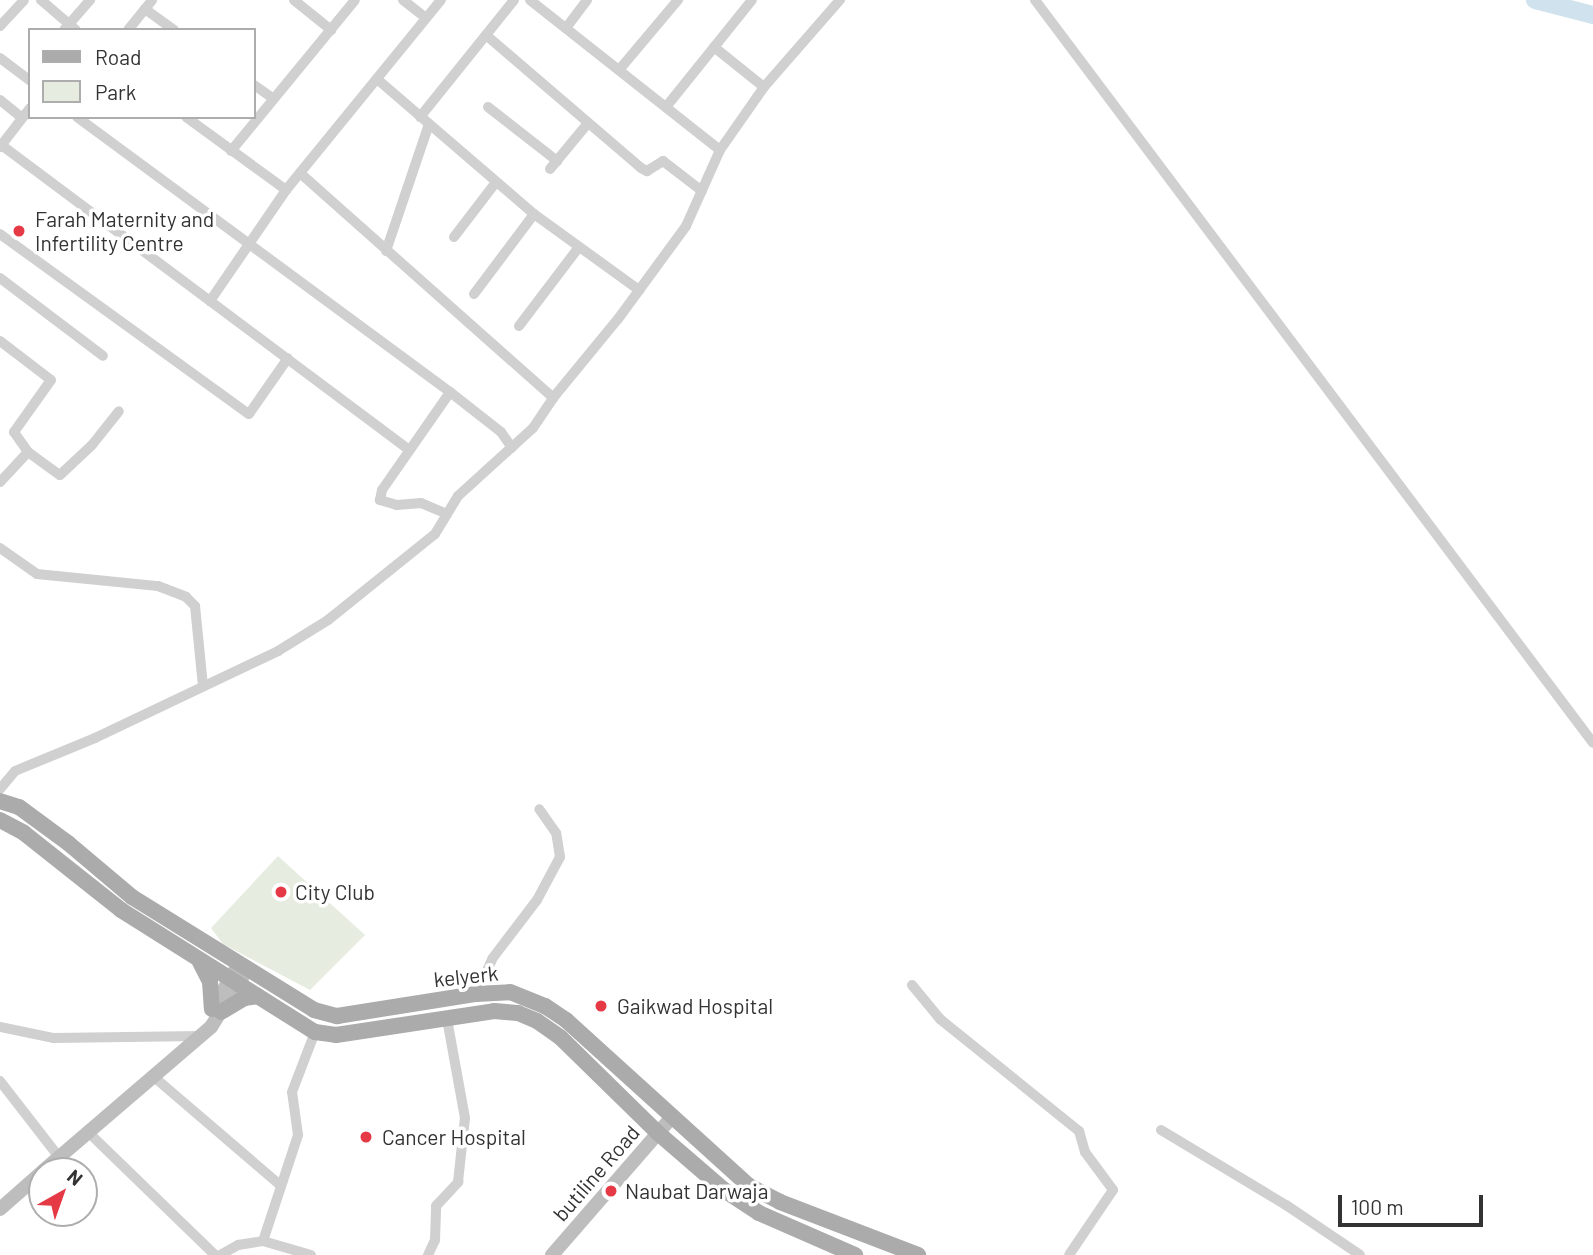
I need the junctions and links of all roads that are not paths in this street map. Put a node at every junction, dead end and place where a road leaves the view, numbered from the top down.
1 (24, 0) edge
2 (41, 0) edge
3 (90, 0) edge
4 (294, 0) edge
5 (355, 0) edge
6 (403, 0) edge
7 (441, 0) edge
8 (514, 0) edge
9 (530, 0) edge
10 (587, 0) edge
11 (677, 0) edge
12 (751, 0) edge
13 (840, 0) edge
14 (1035, 0) edge
15 (148, 4) edge
16 (426, 18) junction
17 (0, 26) edge
18 (70, 28) edge
19 (130, 28) edge
20 (172, 28) edge
21 (566, 28) junction
22 (331, 30) junction
23 (486, 35) junction
24 (714, 47) junction
25 (0, 58) edge
26 (619, 70) junction
27 (377, 79) junction
28 (28, 80) edge
29 (256, 86) edge
30 (764, 87) junction
31 (274, 99) junction
32 (0, 100) edge
33 (488, 107) dead end
34 (666, 107) junction
35 (28, 110) edge
36 (22, 118) junction
37 (80, 119) edge
38 (189, 119) edge
39 (424, 121) junction
40 (588, 123) junction
41 (0, 145) edge
42 (720, 150) junction
43 (231, 151) junction
44 (300, 173) junction
45 (496, 182) junction
46 (286, 190) junction
47 (702, 191) junction
48 (534, 214) junction
49 (0, 234) edge
50 (454, 237) dead end
51 (248, 246) junction
52 (579, 247) junction
53 (386, 251) junction
54 (0, 278) edge
55 (639, 290) junction
56 (474, 294) dead end
57 (210, 301) junction
58 (519, 326) dead end
59 (0, 341) edge
60 (103, 356) dead end
61 (288, 358) junction
62 (450, 392) junction
63 (553, 398) junction
64 (119, 411) dead end
65 (512, 447) junction
66 (408, 449) junction
67 (28, 452) junction
68 (0, 482) edge
69 (447, 514) junction
70 (0, 548) edge
71 (203, 686) junction
72 (1593, 743) edge
73 (0, 789) edge
74 (0, 800) edge
75 (539, 809) dead end
76 (0, 820) edge
77 (118, 885) junction
78 (106, 899) junction
79 (197, 958) junction
80 (244, 967) junction
81 (233, 981) junction
82 (912, 985) dead end
83 (476, 994) junction
84 (258, 996) junction
85 (216, 1010) junction
86 (447, 1019) junction
87 (1, 1031) edge
88 (315, 1032) junction
89 (201, 1037) junction
90 (154, 1077) junction
91 (0, 1081) edge
92 (671, 1118) junction
93 (1161, 1130) dead end
94 (88, 1132) junction
95 (658, 1133) junction
96 (59, 1157) joint
97 (28, 1184) edge
98 (281, 1185) junction
99 (0, 1209) edge
100 (262, 1241) junction
101 (827, 1251) edge
102 (217, 1255) edge
103 (311, 1255) edge
104 (428, 1255) edge
105 (552, 1255) edge
106 (855, 1255) edge
107 (918, 1255) edge
108 (1069, 1255) edge
109 (1360, 1255) edge

1 - 17 street
2 - 18 street
3 - 18 street
4 - 22 street
5 - 22 street
6 - 16 street
7 - 16 street
8 - 23 street
9 - 21 street
10 - 21 street
11 - 26 street
12 - 24 street
13 - 30 street
14 - 72 street
15 - 19 street
15 - 20 street
16 - 27 street
21 - 26 street
22 - 31 street
23 - 39 street
23 - 40 street
24 - 30 street
24 - 34 street
25 - 28 street
26 - 34 street
27 - 39 street
27 - 44 street
29 - 31 street
30 - 42 street
31 - 43 street
32 - 36 street
33 - 40 street
34 - 42 street
35 - 36 street
36 - 41 street
37 - 51 street
38 - 43 street
39 - 45 street
39 - 53 street
40 - 47 street
41 - 57 street
42 - 47 street
43 - 46 street
44 - 46 street
44 - 53 street
45 - 48 street
45 - 50 street
46 - 51 street
47 - 55 street
48 - 52 street
48 - 56 street
49 - 61 street
51 - 57 street
51 - 62 street
52 - 55 street
52 - 58 street
53 - 63 street
54 - 60 street
55 - 63 street
57 - 61 street
59 - 67 street
61 - 66 street
62 - 65 street
62 - 66 street
63 - 65 street
64 - 67 street
65 - 69 street
66 - 69 street
67 - 68 street
69 - 71 street
70 - 71 street
71 - 73 street
74 - 77 main road, kelyerk
75 - 83 street
76 - 78 main road
77 - 78 main road
77 - 80 main road, kelyerk
78 - 79 main road
79 - 81 main road
79 - 85 main road
80 - 81 street
80 - 83 main road, kelyerk
81 - 84 main road
81 - 85 street
82 - 108 street
83 - 92 main road, kelyerk
84 - 85 main road
84 - 88 main road
85 - 89 street
86 - 88 main road
86 - 95 main road
86 - 104 street
87 - 89 street
88 - 98 street
89 - 90 street
90 - 94 street
90 - 98 street
91 - 96 street
92 - 95 street, butiline Road
92 - 107 main road, kelyerk
93 - 109 street
94 - 96 street
94 - 102 street
95 - 101 main road
95 - 105 street, butiline Road
97 - 99 street
98 - 100 street
100 - 102 street
100 - 103 street
101 - 106 main road

